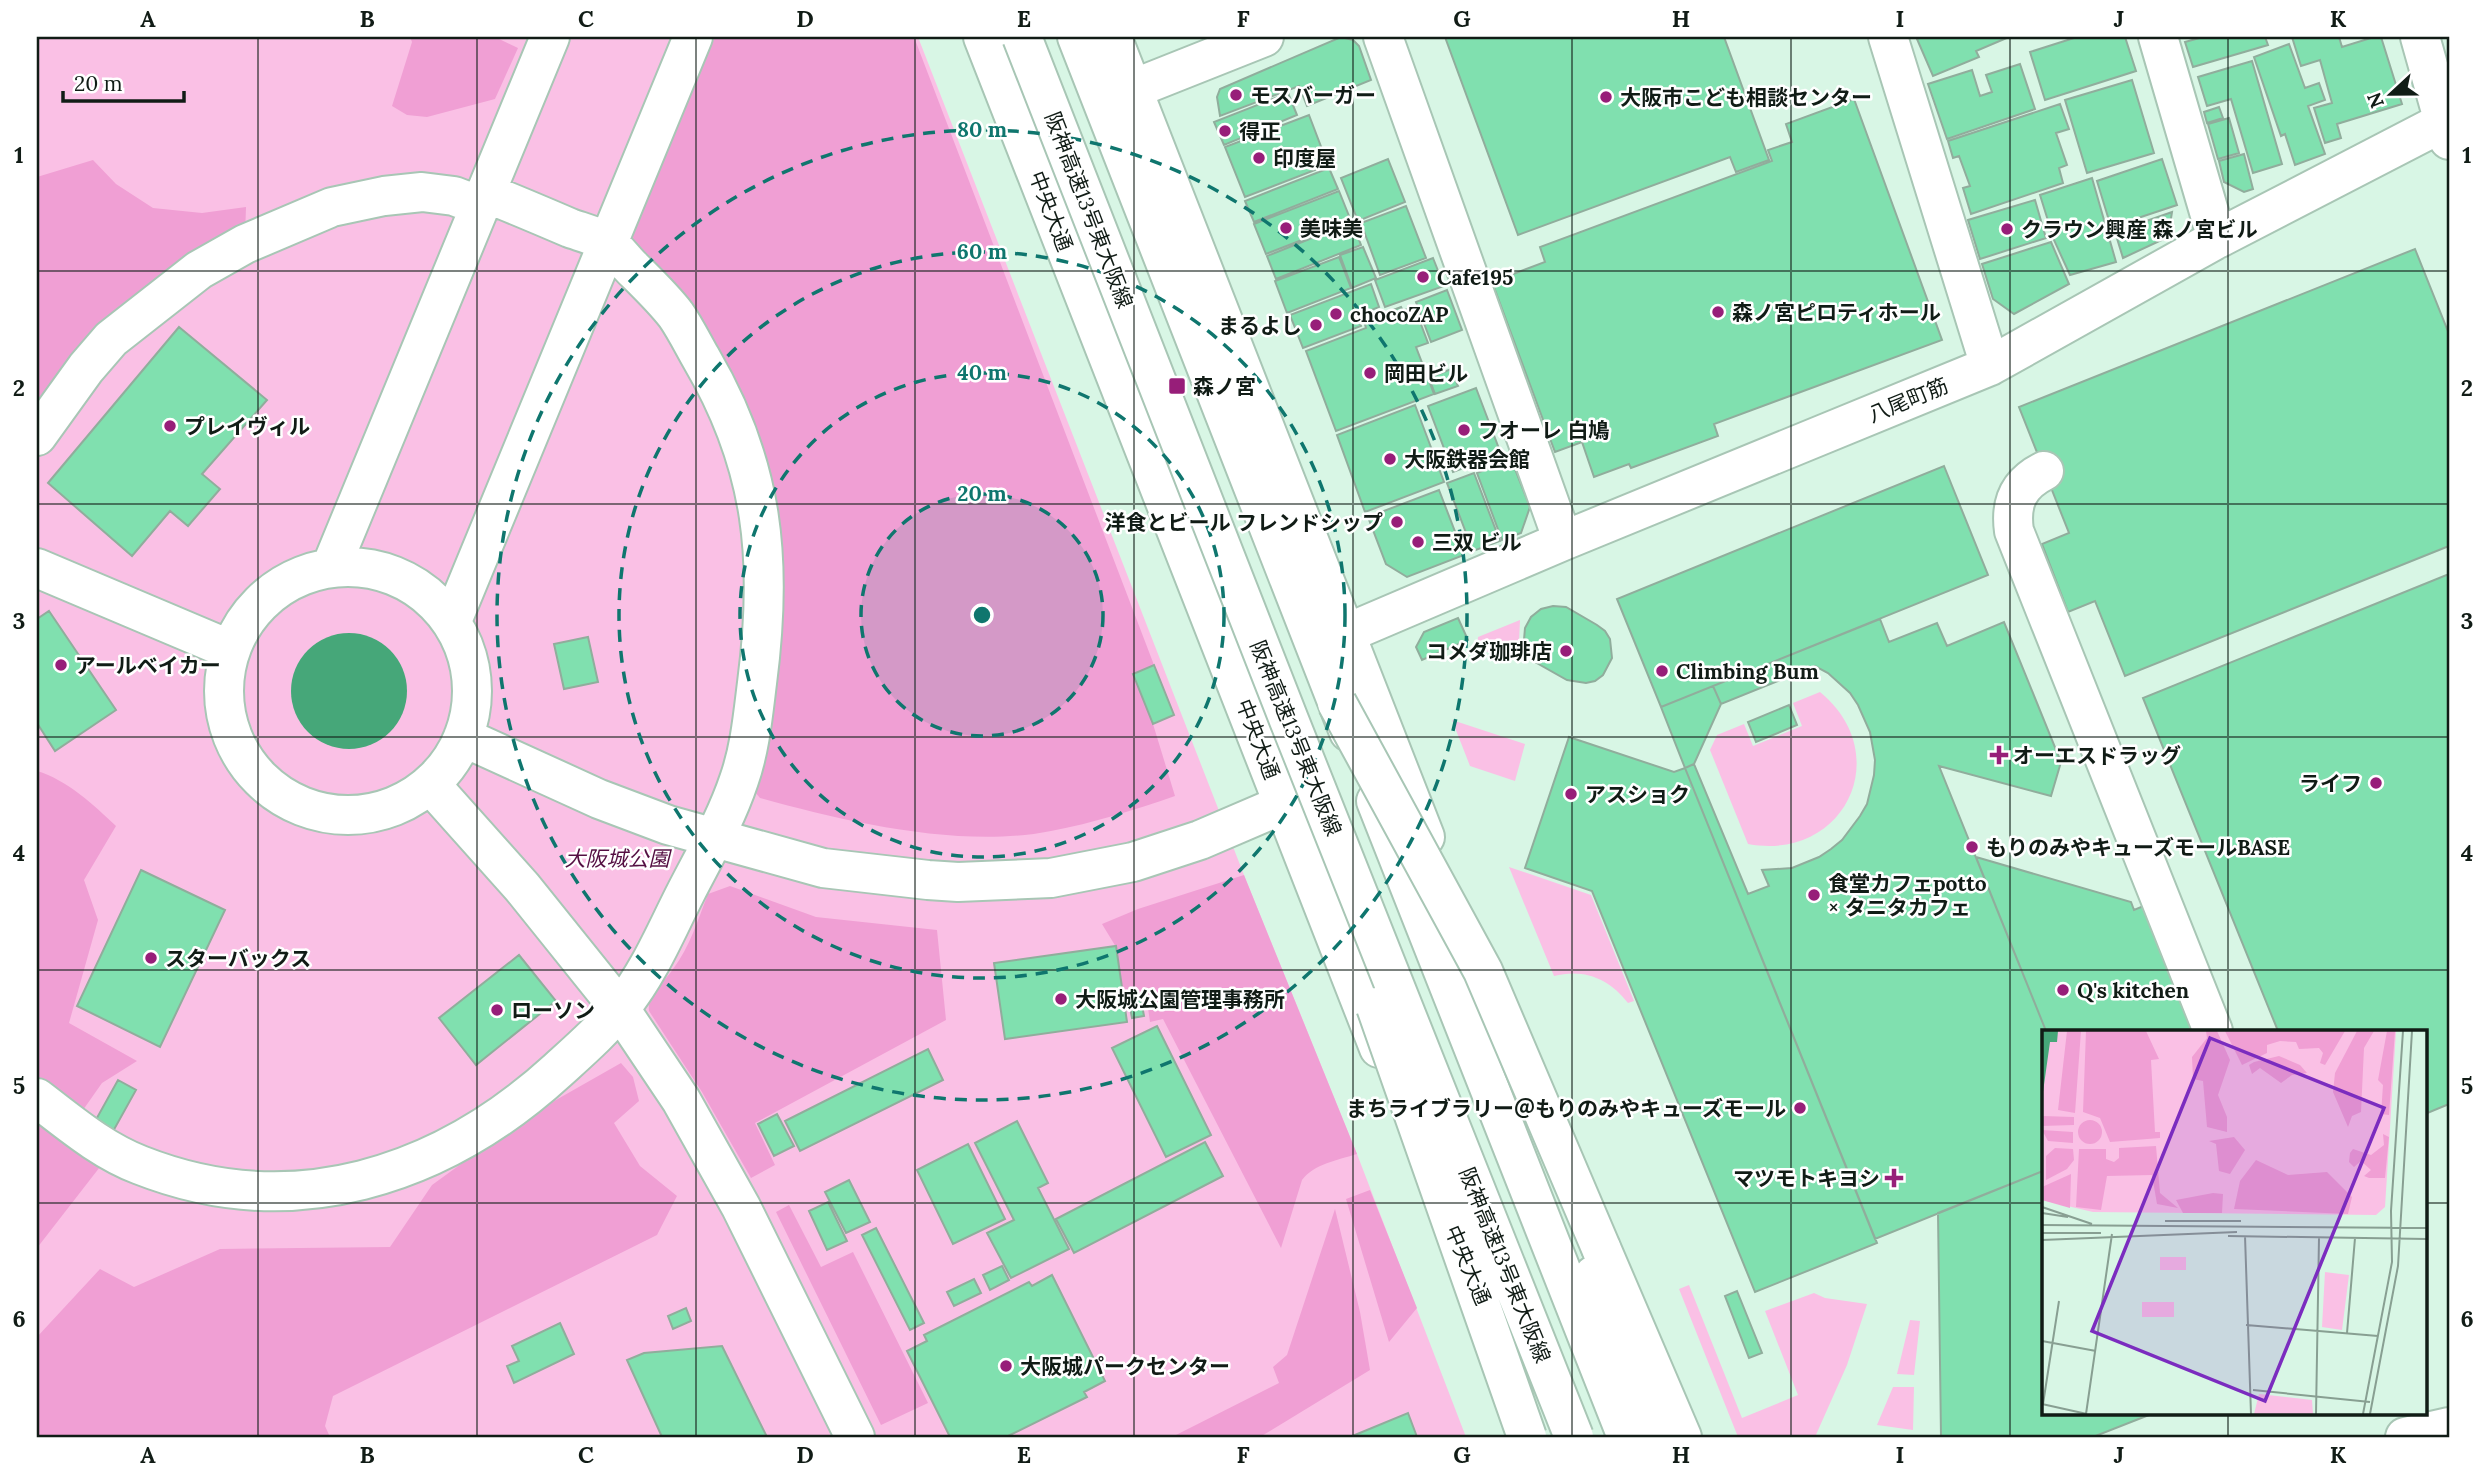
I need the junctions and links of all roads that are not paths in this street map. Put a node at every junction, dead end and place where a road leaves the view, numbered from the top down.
1 (550, 37) edge
2 (693, 37) edge
3 (983, 37) edge
4 (1022, 37) edge
5 (1077, 37) edge
6 (1112, 37) edge
7 (1264, 37) edge
8 (1383, 37) edge
9 (1888, 37) edge
10 (2158, 37) edge
11 (2420, 37) edge
12 (1133, 89) junction
13 (2447, 126) edge
14 (483, 200) junction
15 (2217, 239) junction
16 (608, 243) junction
17 (1990, 366) junction
18 (37, 436) edge
19 (2044, 471) dead end
20 (1563, 541) junction
21 (331, 567) junction
22 (37, 568) edge
23 (452, 621) junction
24 (1345, 634) junction
25 (231, 650) junction
26 (1337, 703) junction
27 (1289, 720) junction
28 (463, 737) junction
29 (430, 784) junction
30 (1283, 804) junction
31 (715, 838) junction
32 (620, 1009) junction
33 (2213, 1030) edge
34 (37, 1098) edge
35 (2387, 1414) edge
36 (2449, 1427) edge
37 (855, 1437) edge
38 (1527, 1437) edge
39 (1542, 1437) edge
40 (1574, 1437) edge
41 (1627, 1437) edge
42 (1656, 1437) edge
43 (1682, 1437) edge
44 (2397, 1437) edge
45 (2404, 1437) edge

1 - 14 main road
2 - 16 main road
3 - 30 main road, 中央大通
4 - 27 main road, 阪神高速13号東大阪線, bridge
5 - 26 main road
6 - 12 main road
7 - 12 main road
8 - 20 main road
9 - 17 main road
10 - 15 main road
11 - 13 main road
12 - 24 main road
13 - 15 main road, 八尾町筋
14 - 16 main road
14 - 18 main road
14 - 21 main road
15 - 17 main road, 八尾町筋
16 - 23 main road
16 - 31 main road
17 - 20 main road, 八尾町筋
19 - 33 main road
20 - 24 main road, 八尾町筋
21 - 23 main road
21 - 25 main road
22 - 25 main road
23 - 28 main road
24 - 42 main road
25 - 29 main road
26 - 41 main road, bridge
26 - 43 main road, bridge
27 - 38 main road, bridge
27 - 40 main road, 阪神高速13号東大阪線, bridge
28 - 29 main road
28 - 31 main road
29 - 32 main road
30 - 31 main road
30 - 39 main road, 中央大通
31 - 32 main road
32 - 34 main road
32 - 37 main road
35 - 44 main road
36 - 45 main road

